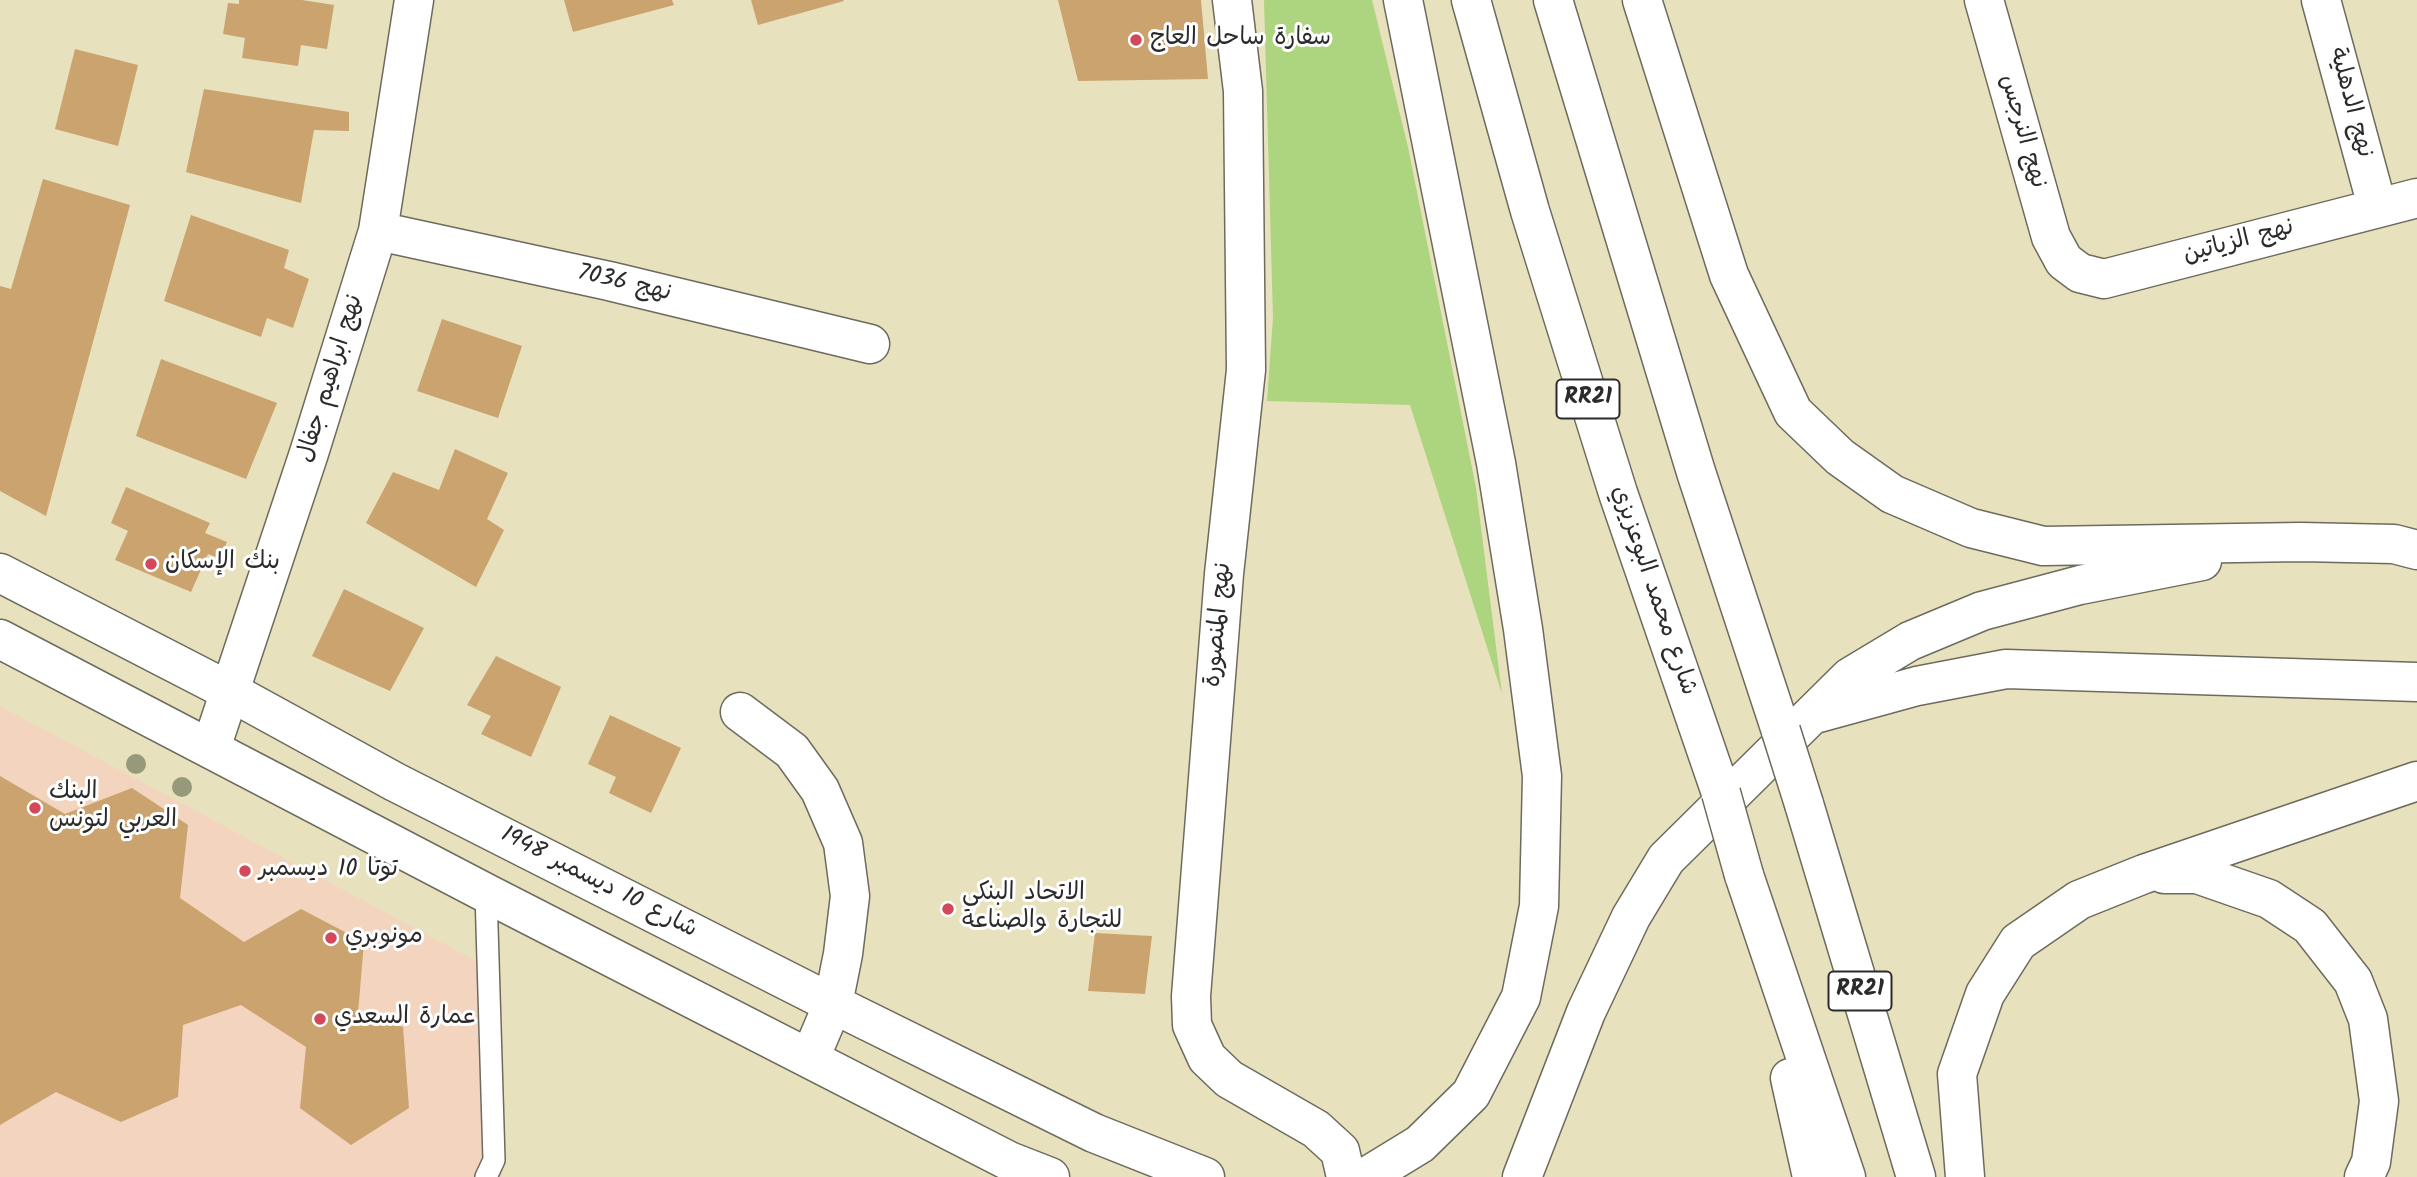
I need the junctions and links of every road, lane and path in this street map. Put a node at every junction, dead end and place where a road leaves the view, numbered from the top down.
1 (414, 0) edge
2 (1232, 0) edge
3 (1403, 0) edge
4 (1471, 0) edge
5 (1553, 0) edge
6 (1643, 0) edge
7 (1984, 0) edge
8 (2321, 0) edge
9 (2417, 198) edge
10 (2377, 206) junction
11 (378, 231) junction
12 (2064, 261) joint
13 (870, 344) dead end
14 (2301, 542) junction
15 (2417, 550) edge
16 (0, 573) edge
17 (0, 639) edge
18 (2417, 682) edge
19 (229, 691) junction
20 (740, 712) dead end
21 (1815, 714) junction
22 (211, 748) junction
23 (2417, 780) edge
24 (1744, 874) junction
25 (2144, 874) junction
26 (486, 893) junction
27 (834, 1004) junction
28 (810, 1058) junction
29 (1014, 1169) edge
30 (1523, 1173) edge
31 (486, 1177) edge
32 (1050, 1177) edge
33 (1205, 1177) edge
34 (1346, 1177) edge
35 (1366, 1177) edge
36 (1812, 1177) edge
37 (1846, 1177) edge
38 (1916, 1177) edge
39 (1965, 1177) edge
40 (2364, 1177) edge

1 - 11 main road, نهج ابراهيم جفال
2 - 34 main road, نهج المنصورة
3 - 35 main road
4 - 24 main road, شارع محمد البوعزيزي / RR21, bridge
5 - 38 main road, RR21, bridge
6 - 14 main road
7 - 12 main road, نهج النرجس
8 - 10 main road, نهج الدهلية
9 - 10 main road, نهج الزياتين
10 - 12 main road, نهج الزياتين
11 - 13 main road, نهج 7036
11 - 19 main road, نهج ابراهيم جفال
14 - 15 main road
14 - 21 main road
16 - 19 main road, شارع 10 ديسمبر 1948
17 - 22 main road
18 - 21 main road
19 - 22 main road, نهج ابراهيم جفال
19 - 27 main road, شارع 10 ديسمبر 1948
20 - 27 main road
21 - 30 main road
22 - 26 main road
23 - 25 main road
24 - 36 main road
24 - 37 main road, شارع محمد البوعزيزي / RR21
25 - 39 main road
25 - 40 main road
26 - 28 main road
26 - 31 lane
27 - 28 main road
27 - 33 main road, شارع 10 ديسمبر 1948
28 - 29 main road
29 - 32 main road

